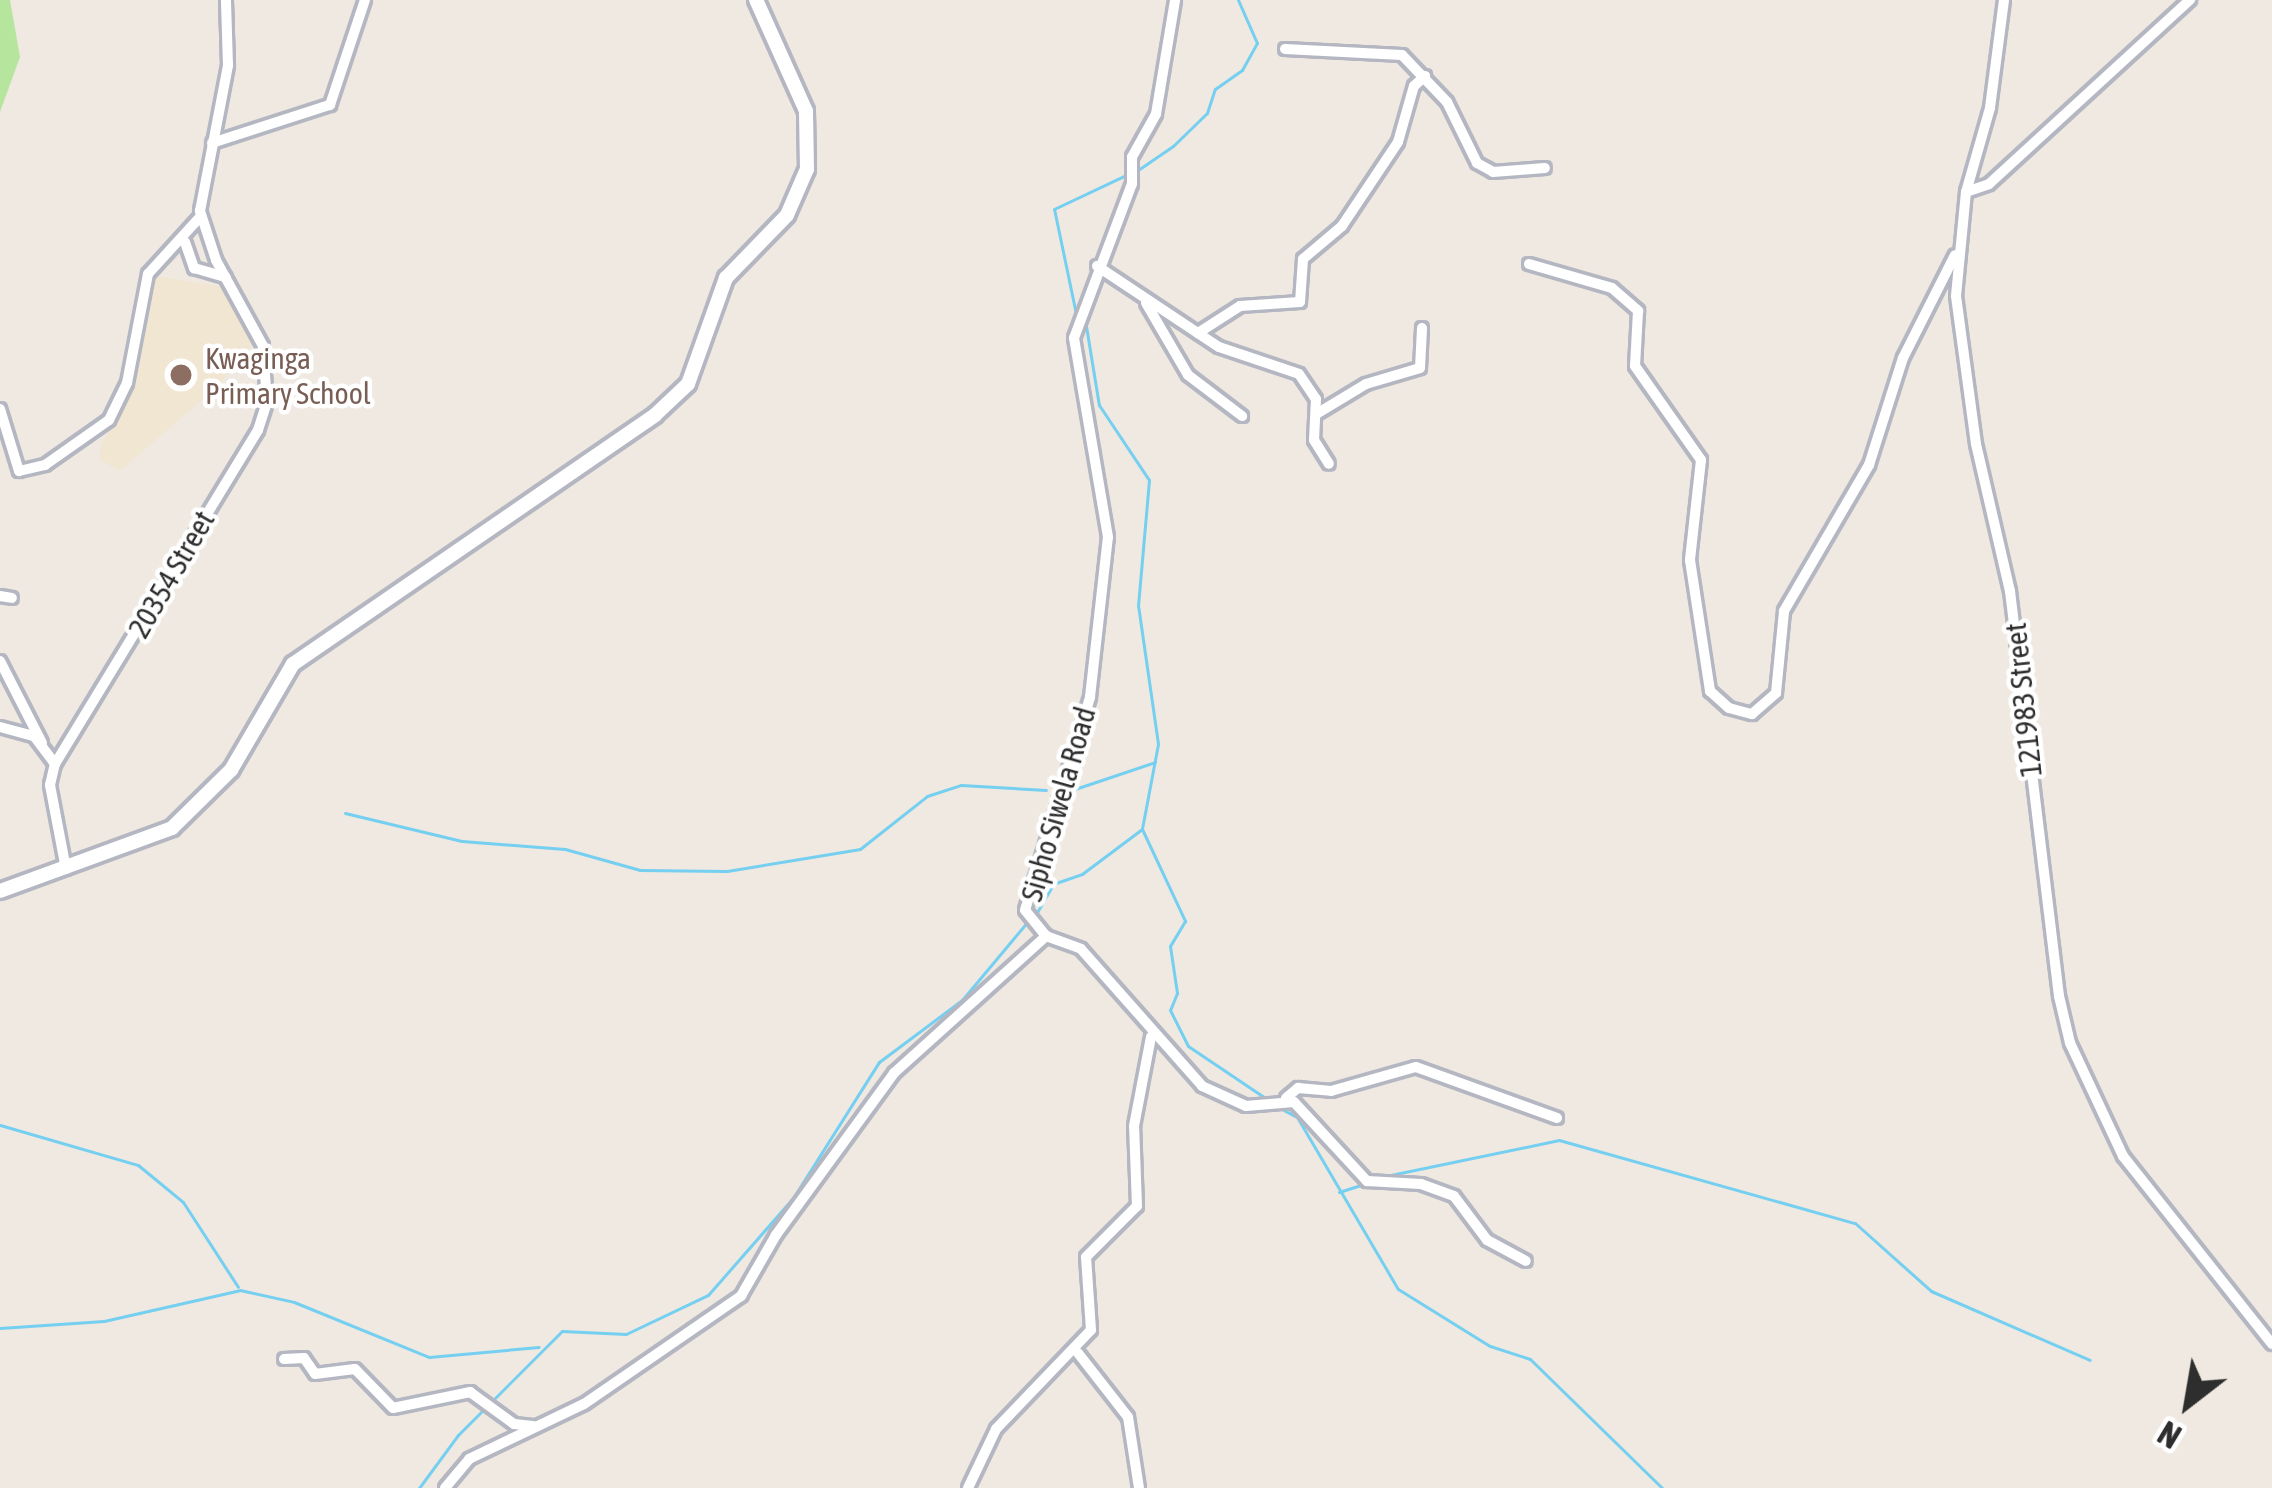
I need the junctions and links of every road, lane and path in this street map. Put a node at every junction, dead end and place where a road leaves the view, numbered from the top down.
1 (226, 0) edge
2 (365, 0) edge
3 (756, 0) edge
4 (1175, 0) edge
5 (2004, 0) edge
6 (2190, 0) edge
7 (1285, 49) dead end
8 (1425, 76) junction
9 (212, 142) junction
10 (1545, 168) dead end
11 (1966, 192) junction
12 (201, 216) junction
13 (184, 242) junction
14 (1957, 252) junction
15 (1528, 264) dead end
16 (1097, 266) junction
17 (226, 277) junction
18 (1145, 300) junction
19 (1422, 328) dead end
20 (1198, 333) junction
21 (0, 409) edge
22 (1318, 413) junction
23 (1242, 416) dead end
24 (1329, 464) dead end
25 (0, 661) edge
26 (0, 727) edge
27 (42, 743) junction
28 (56, 764) junction
29 (66, 869) junction
30 (0, 891) edge
31 (1046, 937) junction
32 (1151, 1037) junction
33 (1275, 1101) junction
34 (1557, 1118) dead end
35 (1526, 1261) dead end
36 (2272, 1344) edge
37 (1078, 1353) junction
38 (284, 1359) dead end
39 (536, 1427) junction
40 (446, 1488) edge
41 (968, 1488) edge
42 (1139, 1488) edge

1 - 9 street
2 - 9 street
3 - 29 street
4 - 16 street, Sipho Siwela Road
5 - 11 street, 121983 Street
6 - 11 street
7 - 8 street
8 - 10 street
8 - 20 street
9 - 12 street
11 - 14 street, 121983 Street
12 - 13 street
12 - 17 street, 20354 Street
13 - 17 street
13 - 21 street
14 - 15 street
14 - 36 street, 121983 Street
16 - 18 street
16 - 31 street, Sipho Siwela Road
17 - 28 street, 20354 Street
18 - 20 street
18 - 23 street
19 - 22 street
20 - 22 street
22 - 24 street
25 - 27 street
26 - 27 street
27 - 28 street
28 - 29 street
29 - 30 street
31 - 32 street
31 - 39 street, Sipho Siwela Road
32 - 33 street
32 - 37 street
33 - 34 street
33 - 35 street
37 - 41 street
37 - 42 street
38 - 39 street
39 - 40 street, Sipho Siwela Road

